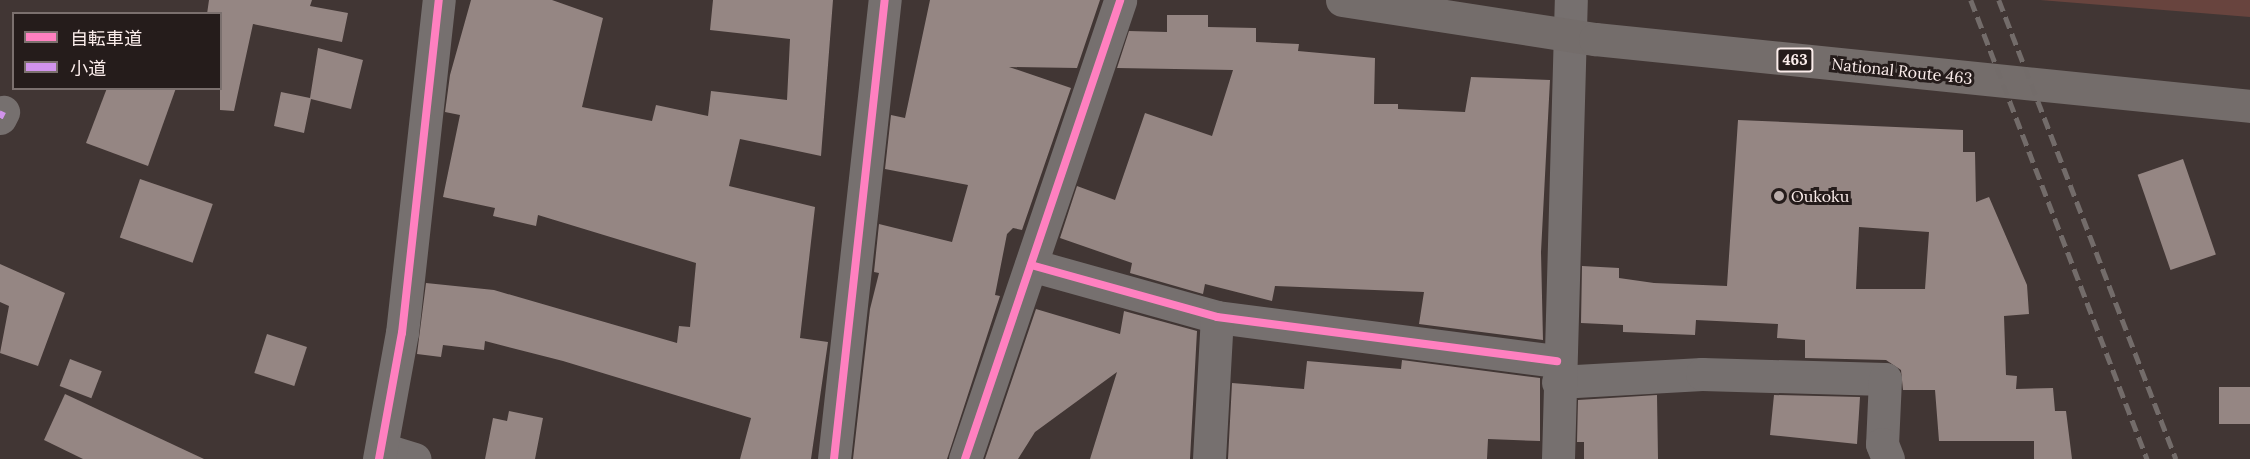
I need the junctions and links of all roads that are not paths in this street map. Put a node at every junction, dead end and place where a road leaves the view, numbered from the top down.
1 (439, 0) edge
2 (885, 0) edge
3 (1120, 0) edge
4 (1342, 0) edge
5 (1571, 0) edge
6 (1570, 37) junction
7 (2250, 106) edge
8 (1031, 265) junction
9 (1217, 317) junction
10 (1558, 372) junction
11 (381, 454) edge
12 (415, 459) edge
13 (834, 459) edge
14 (965, 459) edge
15 (1209, 459) edge
16 (1558, 459) edge
17 (1888, 459) edge

1 - 11 street
2 - 13 street
3 - 8 street
4 - 6 highway, National Route 463 / 463
5 - 6 street
6 - 7 highway, National Route 463 / 463
6 - 10 street
8 - 9 street
8 - 14 street
9 - 10 street
9 - 15 street
10 - 16 street
10 - 17 street
11 - 12 street

